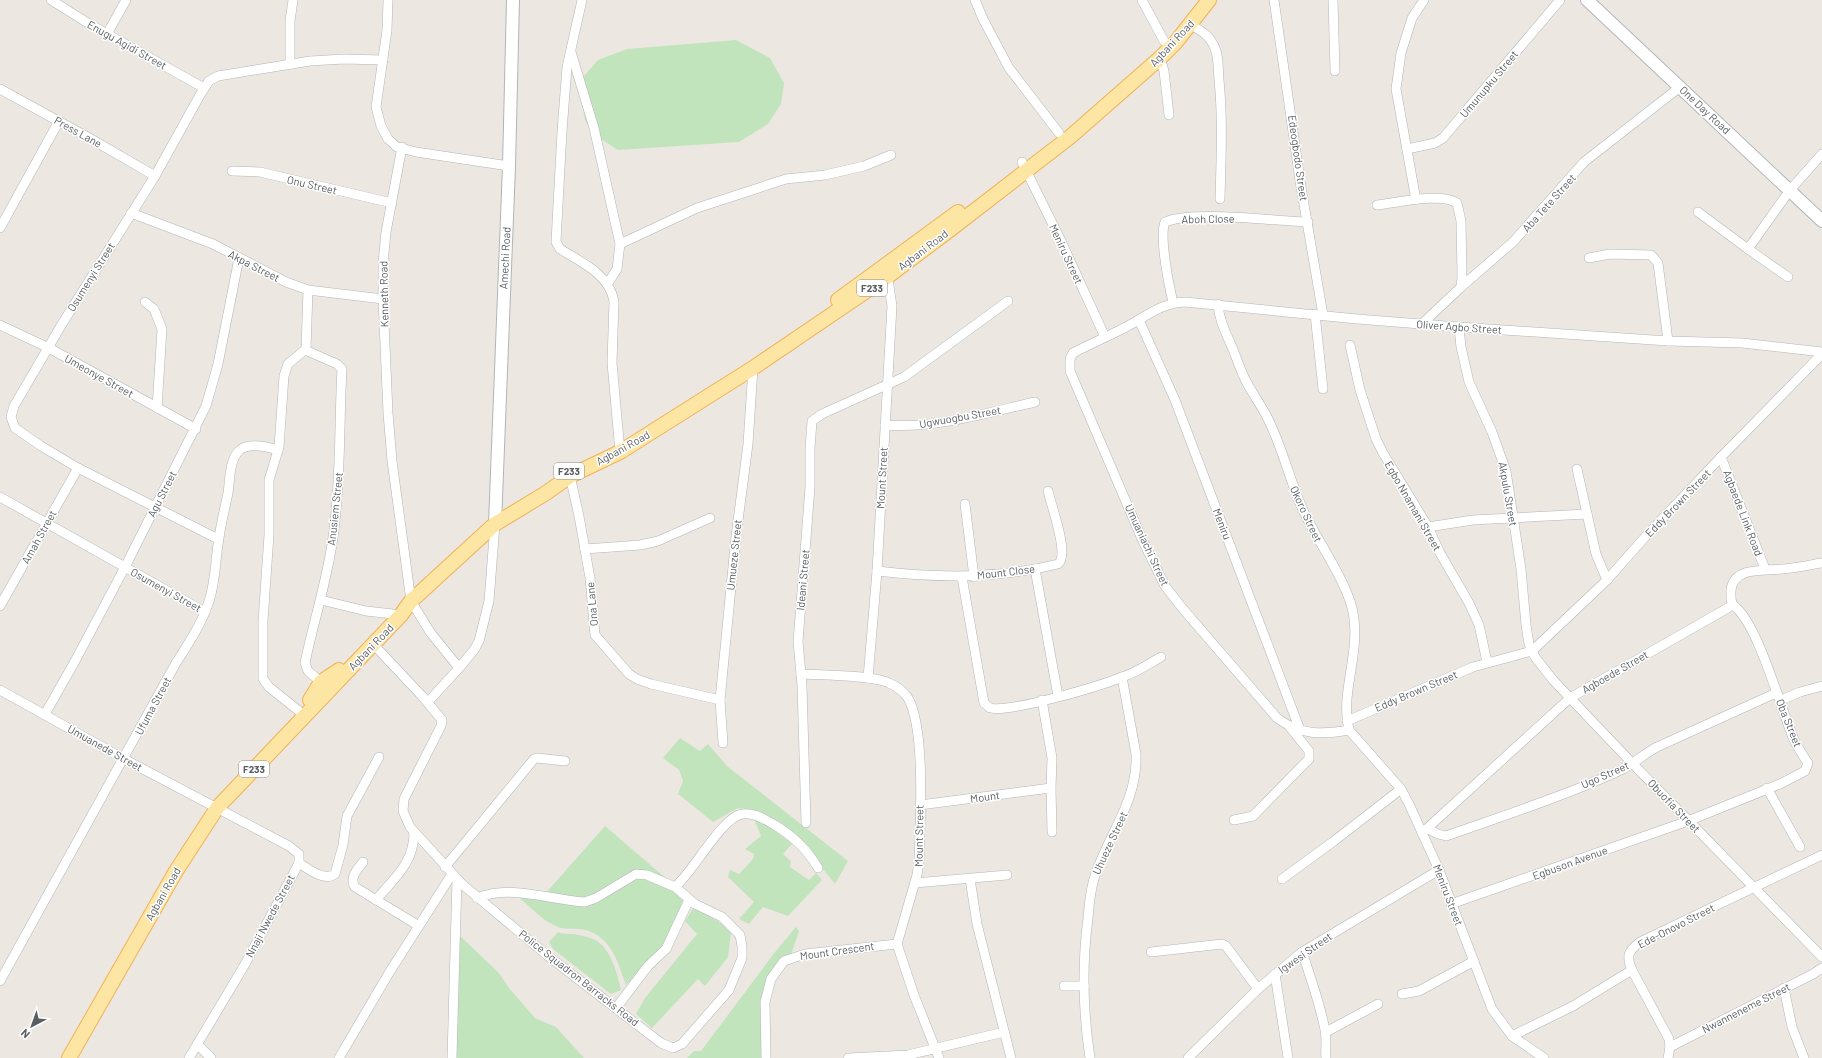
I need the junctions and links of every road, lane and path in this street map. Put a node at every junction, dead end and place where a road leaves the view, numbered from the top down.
1 (51, 0) edge
2 (126, 0) edge
3 (293, 0) edge
4 (388, 0) edge
5 (513, 0) edge
6 (582, 0) edge
7 (975, 0) edge
8 (1142, 0) edge
9 (1198, 0) edge
10 (1208, 0) edge
11 (1274, 0) edge
12 (1333, 0) edge
13 (1424, 0) edge
14 (1560, 0) edge
15 (1587, 0) edge
16 (1190, 24) junction
17 (107, 34) junction
18 (1164, 41) junction
19 (571, 50) junction
20 (1160, 58) junction
21 (383, 60) junction
22 (290, 64) junction
23 (1335, 71) dead end
24 (1680, 87) junction
25 (204, 88) junction
26 (0, 89) edge
27 (1169, 115) dead end
28 (59, 121) junction
29 (1059, 133) junction
30 (402, 147) junction
31 (1407, 148) junction
32 (1822, 154) edge
33 (891, 155) dead end
34 (509, 166) junction
35 (1024, 166) junction
36 (232, 171) dead end
37 (155, 176) junction
38 (1790, 190) junction
39 (1220, 199) dead end
40 (1416, 200) junction
41 (392, 203) junction
42 (1377, 205) dead end
43 (1698, 212) dead end
44 (131, 213) junction
45 (1822, 221) edge
46 (1308, 222) junction
47 (0, 228) edge
48 (620, 244) junction
49 (1748, 249) junction
50 (238, 258) junction
51 (1589, 258) dead end
52 (887, 271) junction
53 (1788, 277) dead end
54 (608, 283) junction
55 (1461, 287) junction
56 (308, 290) junction
57 (383, 299) junction
58 (1008, 301) dead end
59 (145, 302) dead end
60 (1173, 302) junction
61 (1218, 304) junction
62 (1319, 314) junction
63 (1139, 320) junction
64 (1422, 324) junction
65 (0, 325) edge
66 (1459, 327) junction
67 (1105, 337) junction
68 (1668, 341) junction
69 (1350, 345) dead end
70 (48, 348) junction
71 (305, 350) junction
72 (1822, 353) edge
73 (753, 368) junction
74 (888, 383) junction
75 (1323, 389) dead end
76 (1035, 402) dead end
77 (157, 408) junction
78 (885, 425) junction
79 (196, 429) junction
80 (619, 448) junction
81 (278, 450) junction
82 (1721, 457) junction
83 (78, 468) junction
84 (1577, 469) dead end
85 (570, 476) junction
86 (1048, 491) dead end
87 (0, 497) edge
88 (965, 504) dead end
89 (155, 507) junction
90 (1587, 514) junction
91 (710, 518) dead end
92 (1513, 518) junction
93 (496, 520) junction
94 (46, 523) junction
95 (1428, 527) junction
96 (218, 539) junction
97 (585, 549) junction
98 (1822, 562) edge
99 (125, 567) junction
100 (1035, 569) junction
101 (1765, 570) junction
102 (877, 571) junction
103 (962, 576) junction
104 (974, 576) junction
105 (1607, 580) junction
106 (411, 598) junction
107 (321, 600) junction
108 (1733, 605) junction
109 (0, 606) edge
110 (205, 612) junction
111 (393, 614) junction
112 (374, 645) junction
113 (1531, 647) junction
114 (1160, 657) dead end
115 (1487, 662) junction
116 (459, 668) junction
117 (801, 674) junction
118 (1122, 677) junction
119 (868, 678) junction
120 (321, 682) junction
121 (1822, 686) edge
122 (0, 690) edge
123 (1058, 696) junction
124 (1778, 696) junction
125 (1570, 698) junction
126 (720, 700) junction
127 (1042, 700) junction
128 (428, 702) junction
129 (299, 711) junction
130 (44, 714) junction
131 (1289, 726) junction
132 (1348, 726) junction
133 (1300, 730) junction
134 (723, 743) dead end
135 (379, 757) dead end
136 (124, 759) junction
137 (565, 761) dead end
138 (1632, 763) junction
139 (1051, 788) junction
140 (1767, 788) junction
141 (1401, 789) junction
142 (920, 805) junction
143 (214, 806) junction
144 (1234, 820) dead end
145 (1688, 821) junction
146 (806, 823) dead end
147 (1425, 831) junction
148 (414, 832) junction
149 (1052, 832) dead end
150 (1800, 847) dead end
151 (1822, 855) edge
152 (363, 862) dead end
153 (299, 863) junction
154 (445, 867) junction
155 (818, 868) dead end
156 (1439, 870) junction
157 (1007, 875) dead end
158 (454, 876) junction
159 (970, 878) junction
160 (1282, 879) dead end
161 (915, 884) junction
162 (675, 887) junction
163 (1755, 887) junction
164 (477, 898) junction
165 (376, 900) junction
166 (690, 900) junction
167 (1451, 904) junction
168 (419, 926) junction
169 (897, 944) junction
170 (1151, 952) dead end
171 (1302, 952) junction
172 (1822, 957) edge
173 (1474, 961) junction
174 (1822, 968) edge
175 (1632, 970) junction
176 (1275, 974) junction
177 (0, 980) edge
178 (1064, 986) dead end
179 (1084, 986) junction
180 (1784, 988) junction
181 (1258, 989) junction
182 (1402, 994) dead end
183 (1378, 1004) dead end
184 (616, 1008) junction
185 (1004, 1032) junction
186 (1326, 1032) junction
187 (1512, 1036) junction
188 (197, 1044) junction
189 (1670, 1047) junction
190 (935, 1048) junction
191 (58, 1058) edge
192 (69, 1058) edge
193 (189, 1058) edge
194 (211, 1058) edge
195 (339, 1058) edge
196 (452, 1058) edge
197 (766, 1058) edge
198 (848, 1058) edge
199 (940, 1058) edge
200 (1011, 1058) edge
201 (1090, 1058) edge
202 (1188, 1058) edge
203 (1288, 1058) edge
204 (1326, 1058) edge
205 (1544, 1058) edge
206 (1668, 1058) edge
207 (1804, 1058) edge

1 - 17 street, Enugu Agidi Street
2 - 17 street
3 - 22 street
4 - 21 street
5 - 34 main road, Amechi Road
6 - 19 street
7 - 29 street
8 - 18 street
9 - 18 main road, Agbani Road / F233
10 - 16 main road, Agbani Road / F233
11 - 46 street, Edeogbodo Street
12 - 23 street
13 - 31 street
14 - 31 street, Umunupku Street
15 - 24 main road, One Day Road
16 - 20 main road, Agbani Road / F233
16 - 39 street
17 - 25 street, Enugu Agidi Street
18 - 29 main road, Agbani Road / F233
19 - 48 street
19 - 54 street
20 - 27 street
20 - 35 main road, Agbani Road / F233
21 - 22 street, Osumenyi Street
21 - 30 street
22 - 25 street, Osumenyi Street
24 - 38 main road, One Day Road
24 - 55 street, Aba Tete Street
25 - 37 street, Osumenyi Street
26 - 28 street, Press Lane
28 - 37 street, Press Lane
28 - 47 street
29 - 35 main road, Agbani Road / F233
30 - 34 street
30 - 41 street, Kenneth Road
31 - 40 street
32 - 38 street
33 - 48 street
34 - 93 main road, Amechi Road
35 - 52 main road, Agbani Road / F233
35 - 67 street, Meniru Street
36 - 41 street, Onu Street
37 - 44 street, Osumenyi Street
38 - 45 main road, One Day Road
38 - 49 street
40 - 42 street
40 - 55 street
41 - 57 street, Kenneth Road
43 - 49 street
44 - 50 street, Akpa Street
44 - 70 street, Osumenyi Street
46 - 60 street, Aboh Close
46 - 62 street, Edeogbodo Street
48 - 54 street
49 - 53 street
50 - 56 street, Akpa Street
50 - 79 street, Agu Street
51 - 68 street
52 - 73 main road, Agbani Road / F233
52 - 74 street, Mount Street
52 - 80 main road, Agbani Road / F233
54 - 80 street
55 - 64 street, Aba Tete Street
56 - 57 street, Akpa Street
56 - 71 street
57 - 106 street, Kenneth Road
58 - 74 street, Ideani Street
59 - 77 street
60 - 61 street, Oliver Agbo Street
60 - 63 street, Oliver Agbo Street
61 - 62 street, Oliver Agbo Street
61 - 132 street, Okoro Street
62 - 64 street, Oliver Agbo Street
62 - 75 street, Edeogbodo Street
63 - 67 street, Oliver Agbo Street
63 - 133 street, Meniru
64 - 66 street, Oliver Agbo Street
65 - 70 street, Umeonye Street
66 - 68 street, Oliver Agbo Street
66 - 92 street, Akpulu Street
67 - 131 street, Umuaniachi Street
68 - 72 street, Oliver Agbo Street
69 - 95 street, Egbo Nnamani Street
70 - 77 street, Umeonye Street
70 - 83 street, Osumenyi Street
71 - 81 street
71 - 107 street, Anusiem Street
72 - 82 street, Eddy Brown Street
73 - 80 main road, Agbani Road / F233
73 - 126 street, Umueze Street
74 - 78 street, Mount Street
74 - 117 street, Ideani Street
76 - 78 street, Ugwuogbu Street
77 - 79 street, Umeonye Street
78 - 102 street, Mount Street
79 - 89 street, Agu Street
80 - 85 main road, Agbani Road / F233
80 - 93 main road, Agbani Road / F233
81 - 96 street, Ufuma Street
81 - 129 street
82 - 101 street, Agbaede Link Road
82 - 105 street, Eddy Brown Street
83 - 89 street, Osumenyi Street
83 - 94 street, Amah Street
84 - 90 street
85 - 93 main road, Agbani Road / F233
85 - 97 street, Ona Lane
86 - 100 street, Mount Close
87 - 94 street, Osumenyi Street
88 - 104 street
89 - 96 street, Osumenyi Street
89 - 99 street, Agu Street
90 - 92 street
90 - 105 street
91 - 97 street
92 - 95 street
92 - 113 street, Akpulu Street
93 - 106 main road, Agbani Road / F233
93 - 116 street
94 - 99 street, Osumenyi Street
94 - 109 street, Amah Street
95 - 115 street, Egbo Nnamani Street
96 - 110 street, Ufuma Street
97 - 126 street, Ona Lane
98 - 101 street
99 - 110 street, Osumenyi Street
99 - 130 street, Agu Street
100 - 104 street, Mount Close
100 - 123 street
101 - 108 street
102 - 103 street, Mount Close
102 - 119 street, Mount Street
103 - 104 street, Mount Close
103 - 127 street
105 - 113 street, Eddy Brown Street
106 - 111 main road, Agbani Road / F233
106 - 112 main road, Agbani Road / F233
106 - 116 street
107 - 111 street
107 - 120 street, Anusiem Street
108 - 124 street, Oba Street
108 - 125 street, Agboede Street
110 - 136 street, Ufuma Street
111 - 120 main road, Agbani Road / F233
112 - 128 street
112 - 143 main road, Agbani Road / F233
113 - 115 street, Eddy Brown Street
113 - 125 street, Obuofia Street
114 - 118 street
115 - 132 street, Eddy Brown Street
116 - 128 street
117 - 119 street, Mount Street
117 - 146 street, Ideani Street
118 - 123 street
118 - 179 street, Uhueze Street
119 - 142 street, Mount Street
120 - 129 main road, Agbani Road / F233
121 - 124 street, Ugo Street
122 - 130 street, Umuanede Street
123 - 127 street
124 - 138 street, Ugo Street
124 - 140 street, Oba Street
125 - 138 street, Obuofia Street
125 - 147 street, Agboede Street
126 - 134 street, Umueze Street
127 - 139 street
128 - 148 street
129 - 143 main road, Agbani Road / F233
130 - 136 street, Umuanede Street
131 - 133 street, Umuaniachi Street
131 - 144 street
132 - 133 street, Umuaniachi Street
132 - 141 street, Meniru Street
135 - 153 street
136 - 143 street, Umuanede Street
136 - 177 street, Ufuma Street
137 - 154 street
138 - 145 street, Obuofia Street
138 - 147 street, Ugo Street
139 - 142 street, Mount
139 - 149 street
140 - 145 street, Oba Street
140 - 150 street
141 - 147 street, Meniru Street
141 - 160 street
142 - 161 street, Mount Street
143 - 153 street, Nnaji Nwede Street
143 - 191 main road, Agbani Road / F233
143 - 192 main road, Agbani Road / F233
145 - 163 street, Obuofia Street
145 - 167 street, Egbuson Avenue
147 - 156 street, Meniru Street
148 - 154 street
148 - 165 street
151 - 163 street, Ede-Onovo Street
152 - 165 street
153 - 188 street, Nnaji Nwede Street
154 - 158 street
155 - 162 street
156 - 167 street, Meniru Street
156 - 171 street, Igwesi Street
157 - 159 street
158 - 164 street
158 - 168 street
158 - 196 street
159 - 161 street
159 - 185 street
161 - 169 street, Mount Street
162 - 164 street, Police Squadron Barracks Road
162 - 166 street, Police Squadron Barracks Road
163 - 172 street, Obuofia Street
163 - 175 street, Ede-Onovo Street
164 - 184 street, Police Squadron Barracks Road
165 - 168 street
166 - 184 street
166 - 184 street, Police Squadron Barracks Road
167 - 173 street, Meniru Street
168 - 195 street
169 - 190 street
169 - 197 street, Mount Crescent
170 - 181 street
171 - 176 street, Igwesi Street
171 - 186 street
173 - 182 street
173 - 187 street, Meniru Street
174 - 180 street, Nwanneneme Street
175 - 187 street
175 - 189 street
176 - 181 street, Igwesi Street
176 - 203 street
178 - 179 street
179 - 201 street, Uhueze Street
180 - 189 street, Nwanneneme Street
180 - 207 street
181 - 202 street, Igwesi Street
183 - 186 street
185 - 190 street
185 - 200 street
186 - 204 street
187 - 205 street, Meniru Street
188 - 193 street, Nnaji Nwede Street
188 - 194 street
189 - 206 street
190 - 198 street
190 - 199 street

